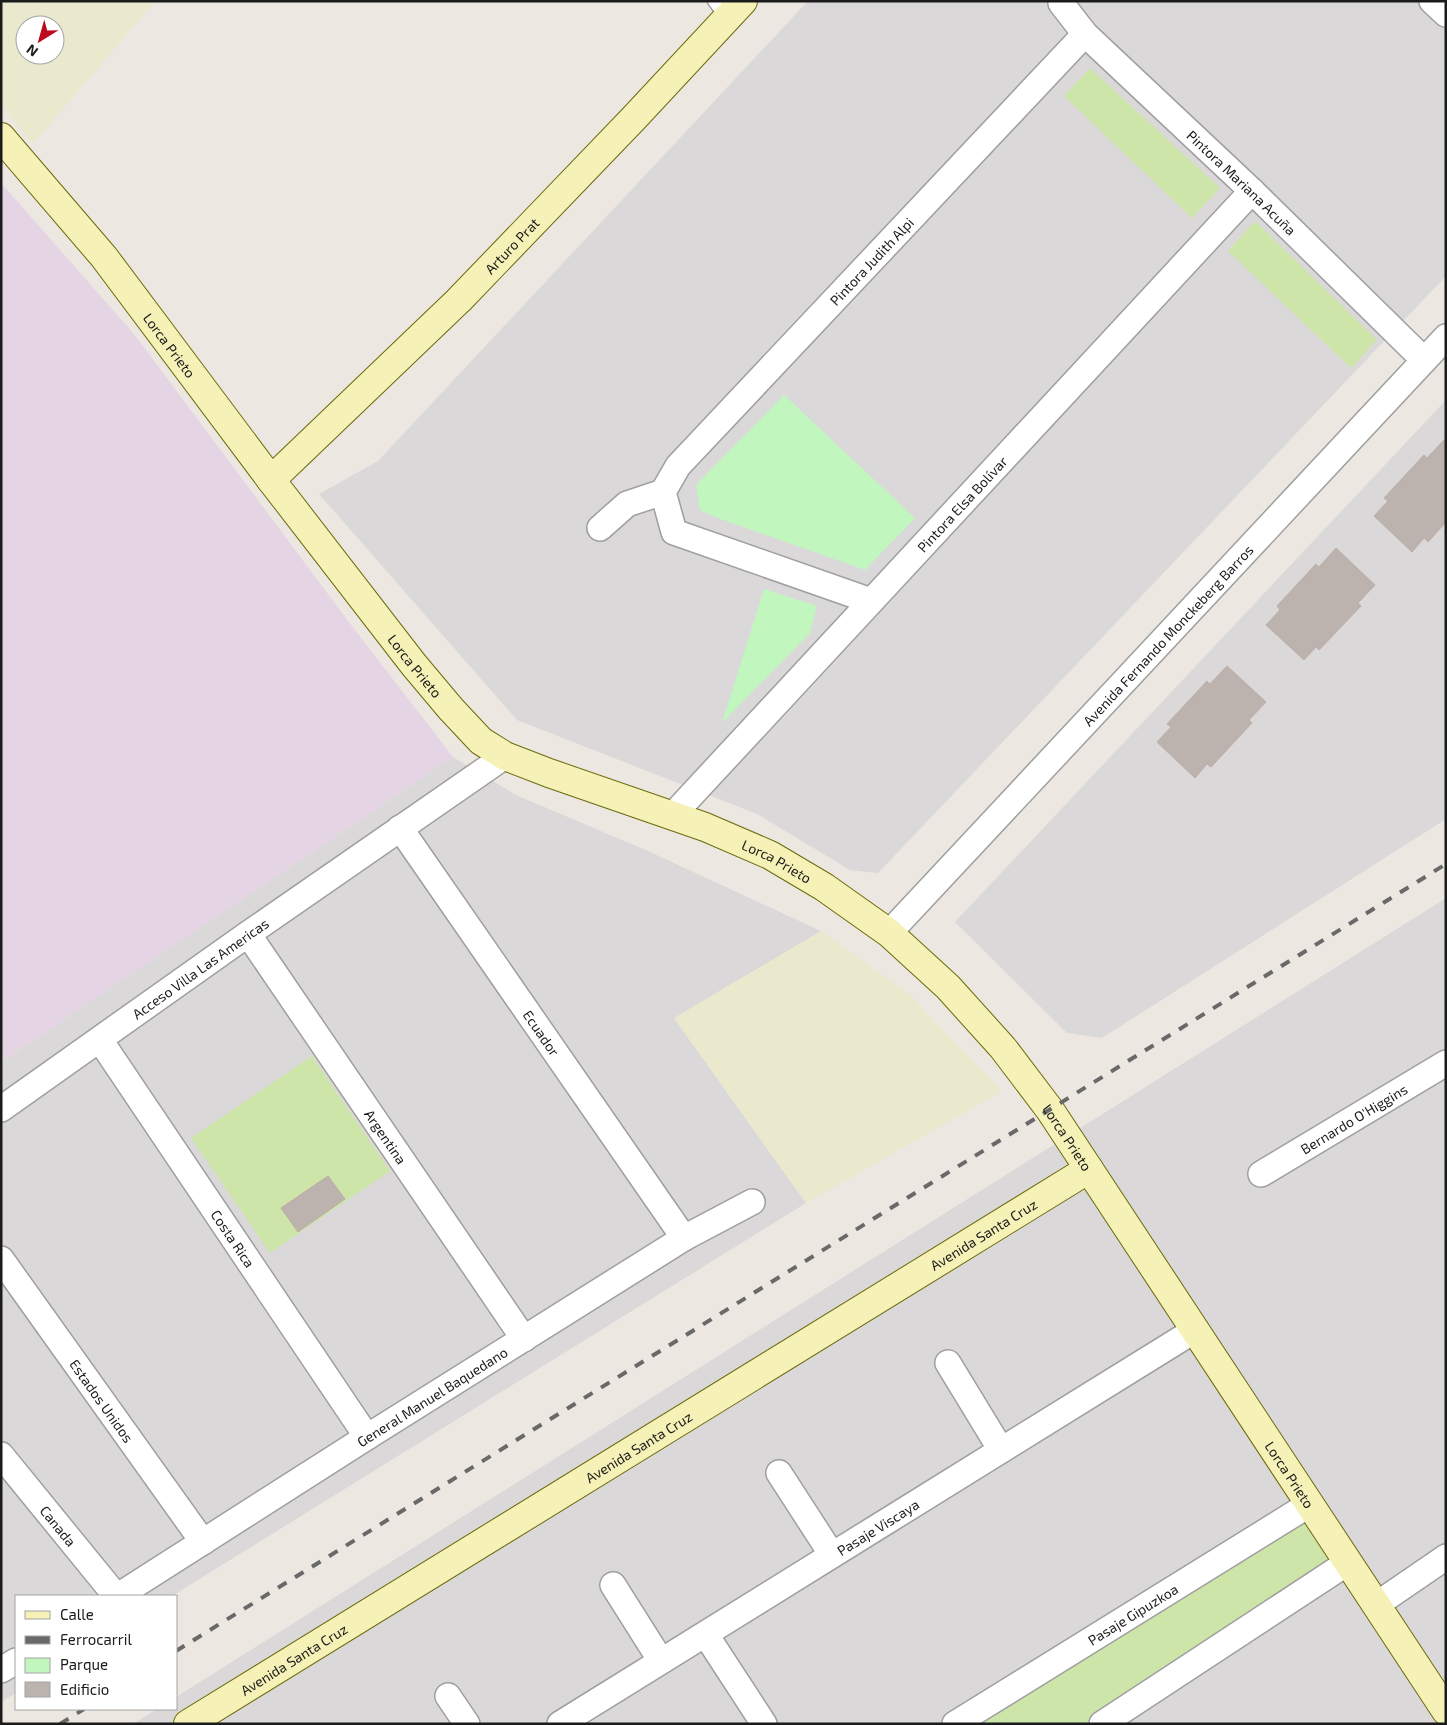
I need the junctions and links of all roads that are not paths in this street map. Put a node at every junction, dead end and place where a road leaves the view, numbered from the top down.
1 (1432, 1) edge
2 (1061, 3) dead end
3 (728, 7) edge
4 (1446, 14) edge
5 (1086, 34) junction
6 (1, 137) edge
7 (1252, 191) junction
8 (1446, 337) edge
9 (1424, 360) junction
10 (271, 480) junction
11 (664, 492) junction
12 (600, 528) dead end
13 (871, 601) junction
14 (505, 756) junction
15 (672, 816) junction
16 (400, 828) junction
17 (889, 932) junction
18 (248, 934) junction
19 (100, 1040) junction
20 (1446, 1064) edge
21 (1, 1109) edge
22 (1089, 1169) junction
23 (1261, 1174) dead end
24 (752, 1202) dead end
25 (684, 1238) junction
26 (1, 1259) edge
27 (1195, 1330) junction
28 (524, 1339) junction
29 (948, 1363) dead end
30 (367, 1437) junction
31 (1001, 1450) junction
32 (1, 1455) edge
33 (779, 1473) dead end
34 (1310, 1504) junction
35 (204, 1542) junction
36 (832, 1555) junction
37 (1446, 1557) edge
38 (1347, 1563) junction
39 (613, 1585) dead end
40 (116, 1595) edge
41 (119, 1595) edge
42 (1376, 1605) junction
43 (706, 1634) junction
44 (15, 1662) edge
45 (661, 1662) junction
46 (1, 1670) edge
47 (448, 1696) dead end
48 (1446, 1712) edge
49 (188, 1724) edge
50 (466, 1724) edge
51 (560, 1724) edge
52 (764, 1724) edge
53 (955, 1724) edge
54 (1102, 1724) edge

1 - 4 street
2 - 5 street, Pintora Mariana Acuña
3 - 10 main road, Arturo Prat
5 - 7 street, Pintora Mariana Acuña
5 - 11 street, Pintora Judith Alpi
6 - 10 main road, Lorca Prieto
7 - 9 street, Pintora Mariana Acuña
7 - 13 street, Pintora Elsa Bolívar
8 - 9 street, Avenida Fernando Monckeberg Barros
9 - 17 street, Avenida Fernando Monckeberg Barros
10 - 14 main road, Lorca Prieto
11 - 12 street
11 - 13 street
13 - 15 street, Pintora Elsa Bolívar
14 - 15 main road, Lorca Prieto
14 - 16 street, Acceso Villa Las Americas
15 - 17 main road, Lorca Prieto
16 - 18 street, Acceso Villa Las Americas
16 - 25 street, Ecuador
17 - 22 main road, Lorca Prieto
18 - 19 street, Acceso Villa Las Americas
18 - 28 street, Argentina
19 - 21 street, Acceso Villa Las Americas
19 - 30 street, Costa Rica
20 - 23 street, Bernardo O'Higgins
22 - 27 main road, Lorca Prieto
22 - 49 main road, Avenida Santa Cruz
24 - 25 street, General Manuel Baquedano
25 - 28 street, General Manuel Baquedano
26 - 35 street, Estados Unidos
27 - 31 street, Pasaje Viscaya
27 - 34 main road, Lorca Prieto
28 - 30 street, General Manuel Baquedano
29 - 31 street
30 - 35 street, General Manuel Baquedano
31 - 36 street, Pasaje Viscaya
32 - 40 street, Canada
33 - 36 street
34 - 38 main road, Lorca Prieto
34 - 53 street, Pasaje Gipuzkoa
35 - 41 street, General Manuel Baquedano
36 - 43 street, Pasaje Viscaya
37 - 42 street
38 - 42 main road, Lorca Prieto
38 - 54 street
39 - 45 street
42 - 48 main road, Lorca Prieto
43 - 45 street, Pasaje Viscaya
43 - 52 street
44 - 46 street
45 - 51 street, Pasaje Viscaya
47 - 50 street

